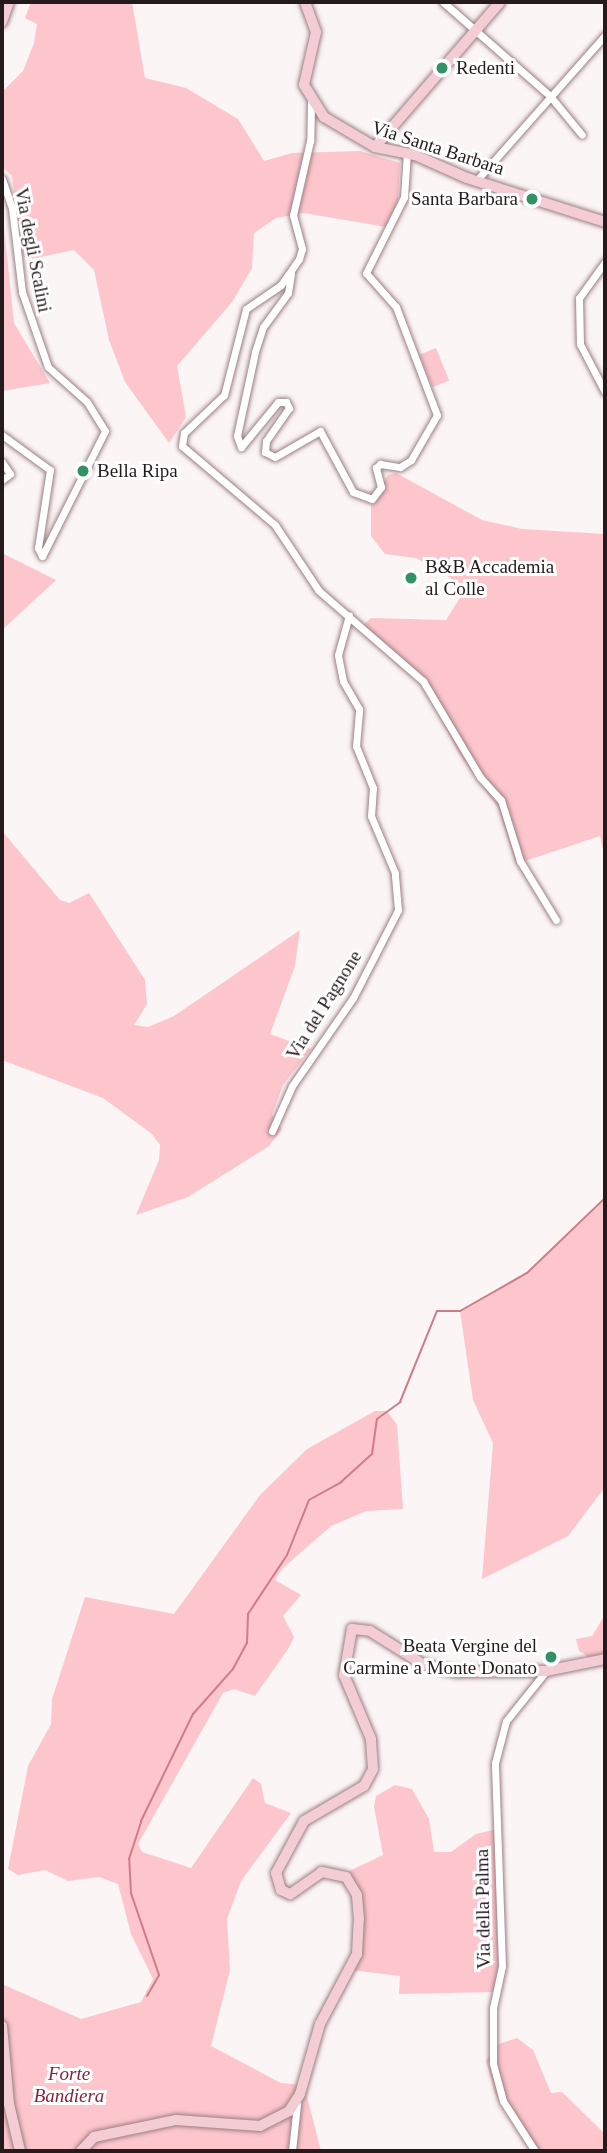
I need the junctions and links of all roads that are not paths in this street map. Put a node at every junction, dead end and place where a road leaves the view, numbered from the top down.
1 (9, 2) edge
2 (305, 2) edge
3 (443, 2) edge
4 (500, 2) edge
5 (2, 22) edge
6 (474, 30) junction
7 (605, 35) edge
8 (550, 96) junction
9 (311, 101) junction
10 (582, 135) dead end
11 (375, 147) junction
12 (407, 152) junction
13 (2, 179) edge
14 (476, 181) junction
15 (605, 222) edge
16 (605, 262) edge
17 (291, 274) junction
18 (605, 392) edge
19 (2, 435) edge
20 (2, 462) edge
21 (2, 480) edge
22 (349, 615) junction
23 (556, 920) dead end
24 (272, 1131) dead end
25 (605, 1659) edge
26 (546, 1671) junction
27 (2, 2026) edge
28 (300, 2094) junction
29 (20, 2151) edge
30 (81, 2151) edge
31 (292, 2151) edge
32 (535, 2151) edge

1 - 5 street
2 - 9 street
3 - 6 street
4 - 6 street
6 - 8 street
6 - 11 street
7 - 8 street
8 - 10 street
8 - 14 street
9 - 11 street, Via Santa Barbara
9 - 17 street
11 - 12 street, Via Santa Barbara
12 - 14 street, Via Santa Barbara
12 - 17 street
13 - 19 street, Via degli Scalini
14 - 15 street, Via Santa Barbara
16 - 18 street
17 - 22 street
20 - 21 street
22 - 23 street
22 - 24 street, Via del Pagnone
25 - 26 street
26 - 28 street
26 - 32 street, Via della Palma
27 - 29 street
28 - 30 street
28 - 31 street

